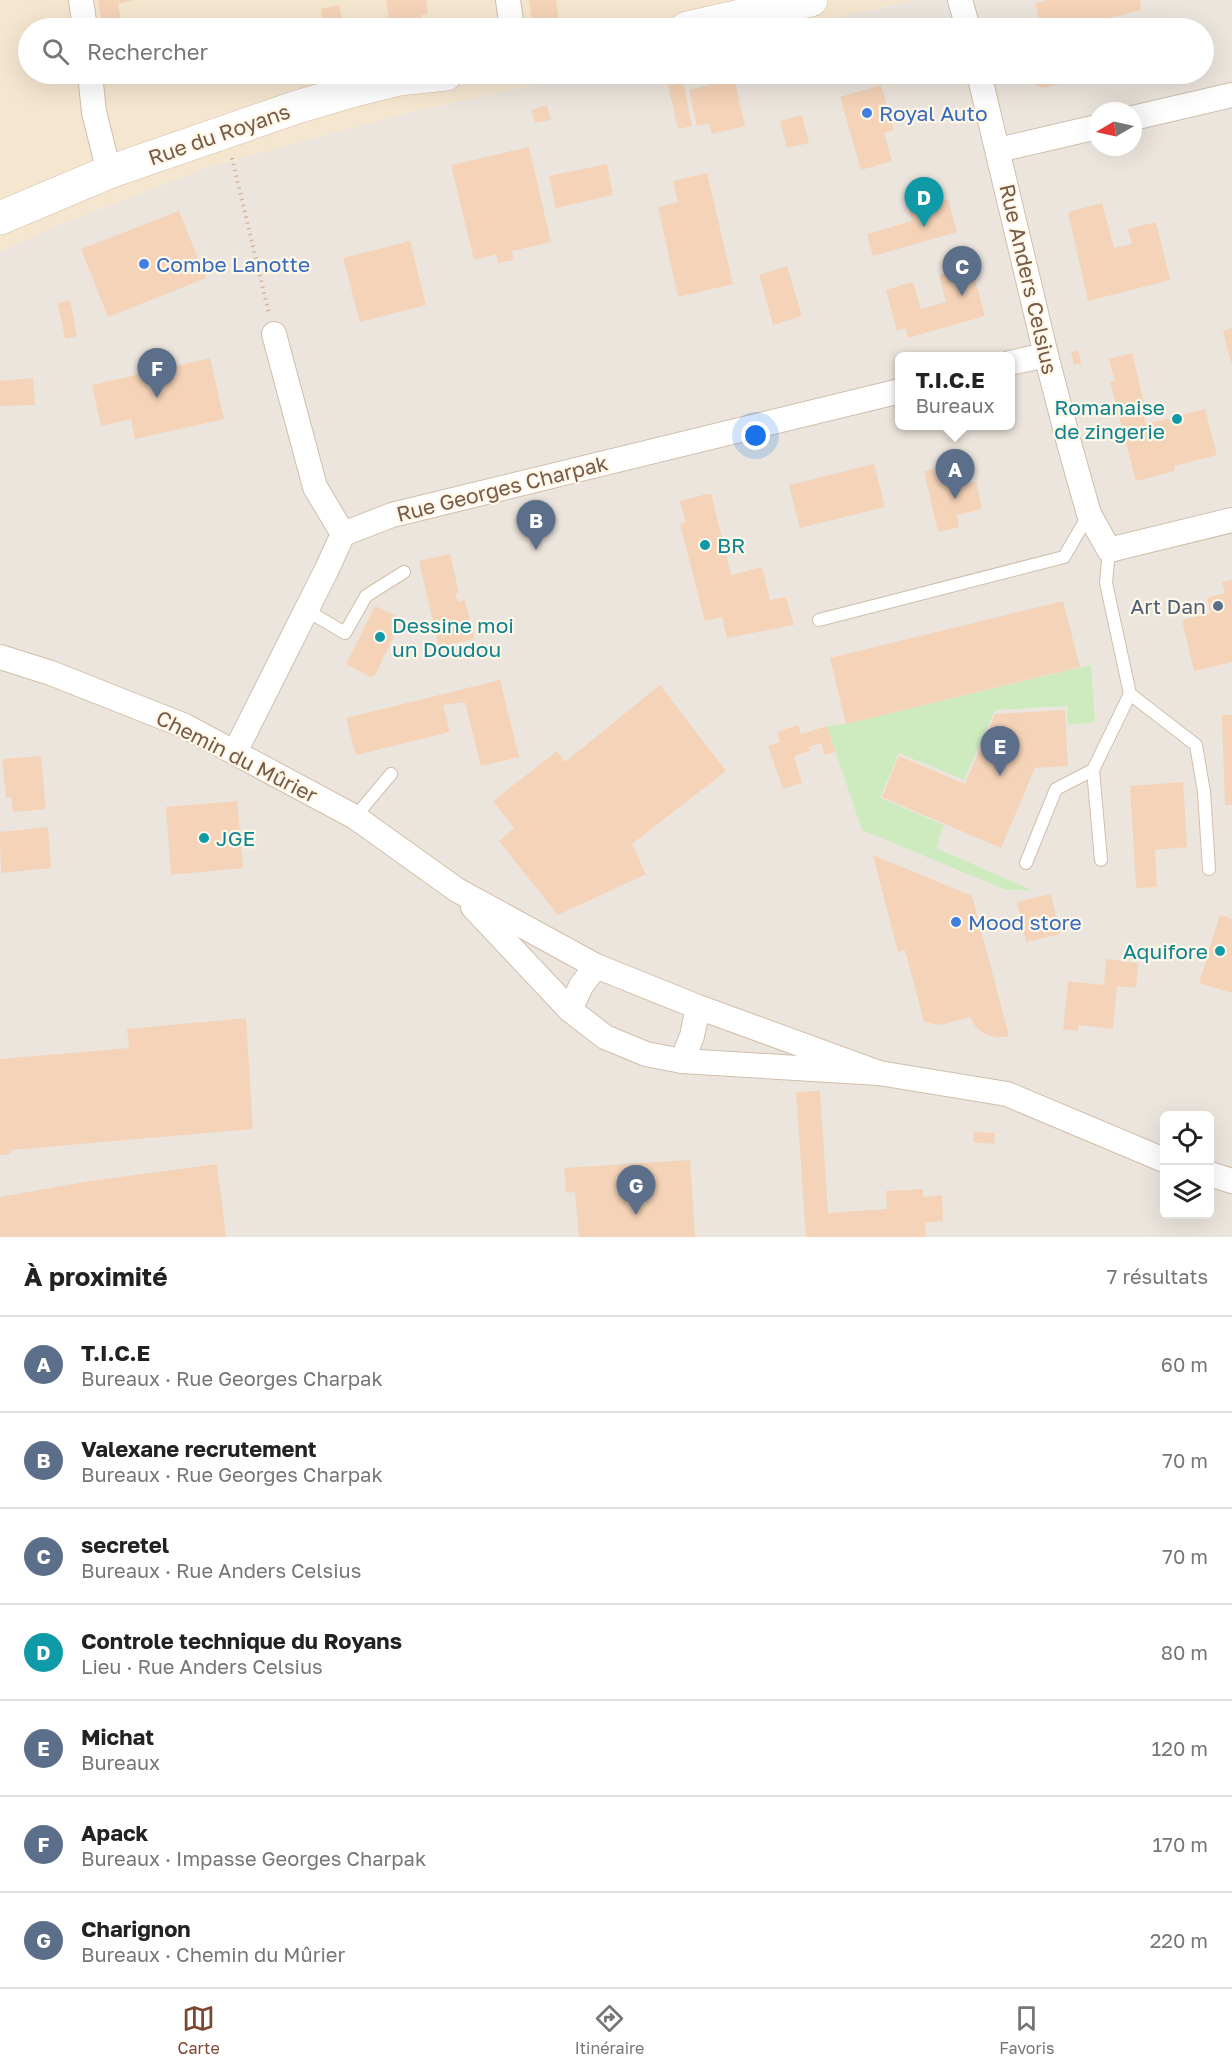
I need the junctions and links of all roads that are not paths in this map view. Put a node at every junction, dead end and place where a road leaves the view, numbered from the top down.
1 (81, 0) edge
2 (508, 0) edge
3 (811, 0) edge
4 (960, 0) edge
5 (742, 8) edge
6 (84, 18) edge
7 (511, 18) edge
8 (714, 18) edge
9 (965, 18) edge
10 (91, 84) edge
11 (379, 84) edge
12 (982, 84) edge
13 (1232, 94) edge
14 (1142, 116) edge
15 (1088, 129) edge
16 (998, 150) junction
17 (109, 172) junction
18 (0, 218) edge
19 (274, 334) road end
20 (1046, 355) junction
21 (1015, 362) edge
22 (895, 392) edge
23 (1089, 514) junction
24 (1232, 520) edge
25 (342, 534) junction
26 (1109, 550) junction
27 (404, 572) dead end
28 (306, 610) junction
29 (819, 620) dead end
30 (0, 657) edge
31 (1130, 694) junction
32 (235, 752) junction
33 (1093, 770) junction
34 (391, 774) dead end
35 (355, 817) junction
36 (1101, 860) dead end
37 (1026, 863) dead end
38 (1209, 870) dead end
39 (457, 890) junction
40 (596, 966) junction
41 (698, 1007) junction
42 (570, 1010) junction
43 (682, 1061) junction
44 (879, 1073) junction
45 (1160, 1158) edge
46 (1214, 1176) edge
47 (1232, 1181) edge

1 - 6 street
2 - 7 street
3 - 5 street
4 - 9 street
5 - 8 street
10 - 17 street
11 - 17 street, Rue du Royans
12 - 16 street, Rue Anders Celsius
13 - 14 street
15 - 16 street
16 - 20 street, Rue Anders Celsius
17 - 18 street, Rue du Royans
19 - 25 street
20 - 21 street
20 - 23 street, Rue Anders Celsius
22 - 25 street, Rue Georges Charpak
23 - 26 street, Rue Anders Celsius
23 - 29 lane
24 - 26 street
25 - 28 street
26 - 31 lane
27 - 28 lane
28 - 32 street
30 - 32 street, Chemin du Mûrier
31 - 33 lane
31 - 38 lane
32 - 35 street, Chemin du Mûrier
33 - 36 lane
33 - 37 lane
34 - 35 lane
35 - 39 street, Chemin du Mûrier
39 - 40 street, Chemin du Mûrier
39 - 42 street, Chemin du Mûrier
40 - 41 street, Chemin du Mûrier
40 - 42 street
41 - 43 street
41 - 44 street, Chemin du Mûrier
42 - 43 street, Chemin du Mûrier
43 - 44 street, Chemin du Mûrier
44 - 45 street, Chemin du Mûrier
46 - 47 street

